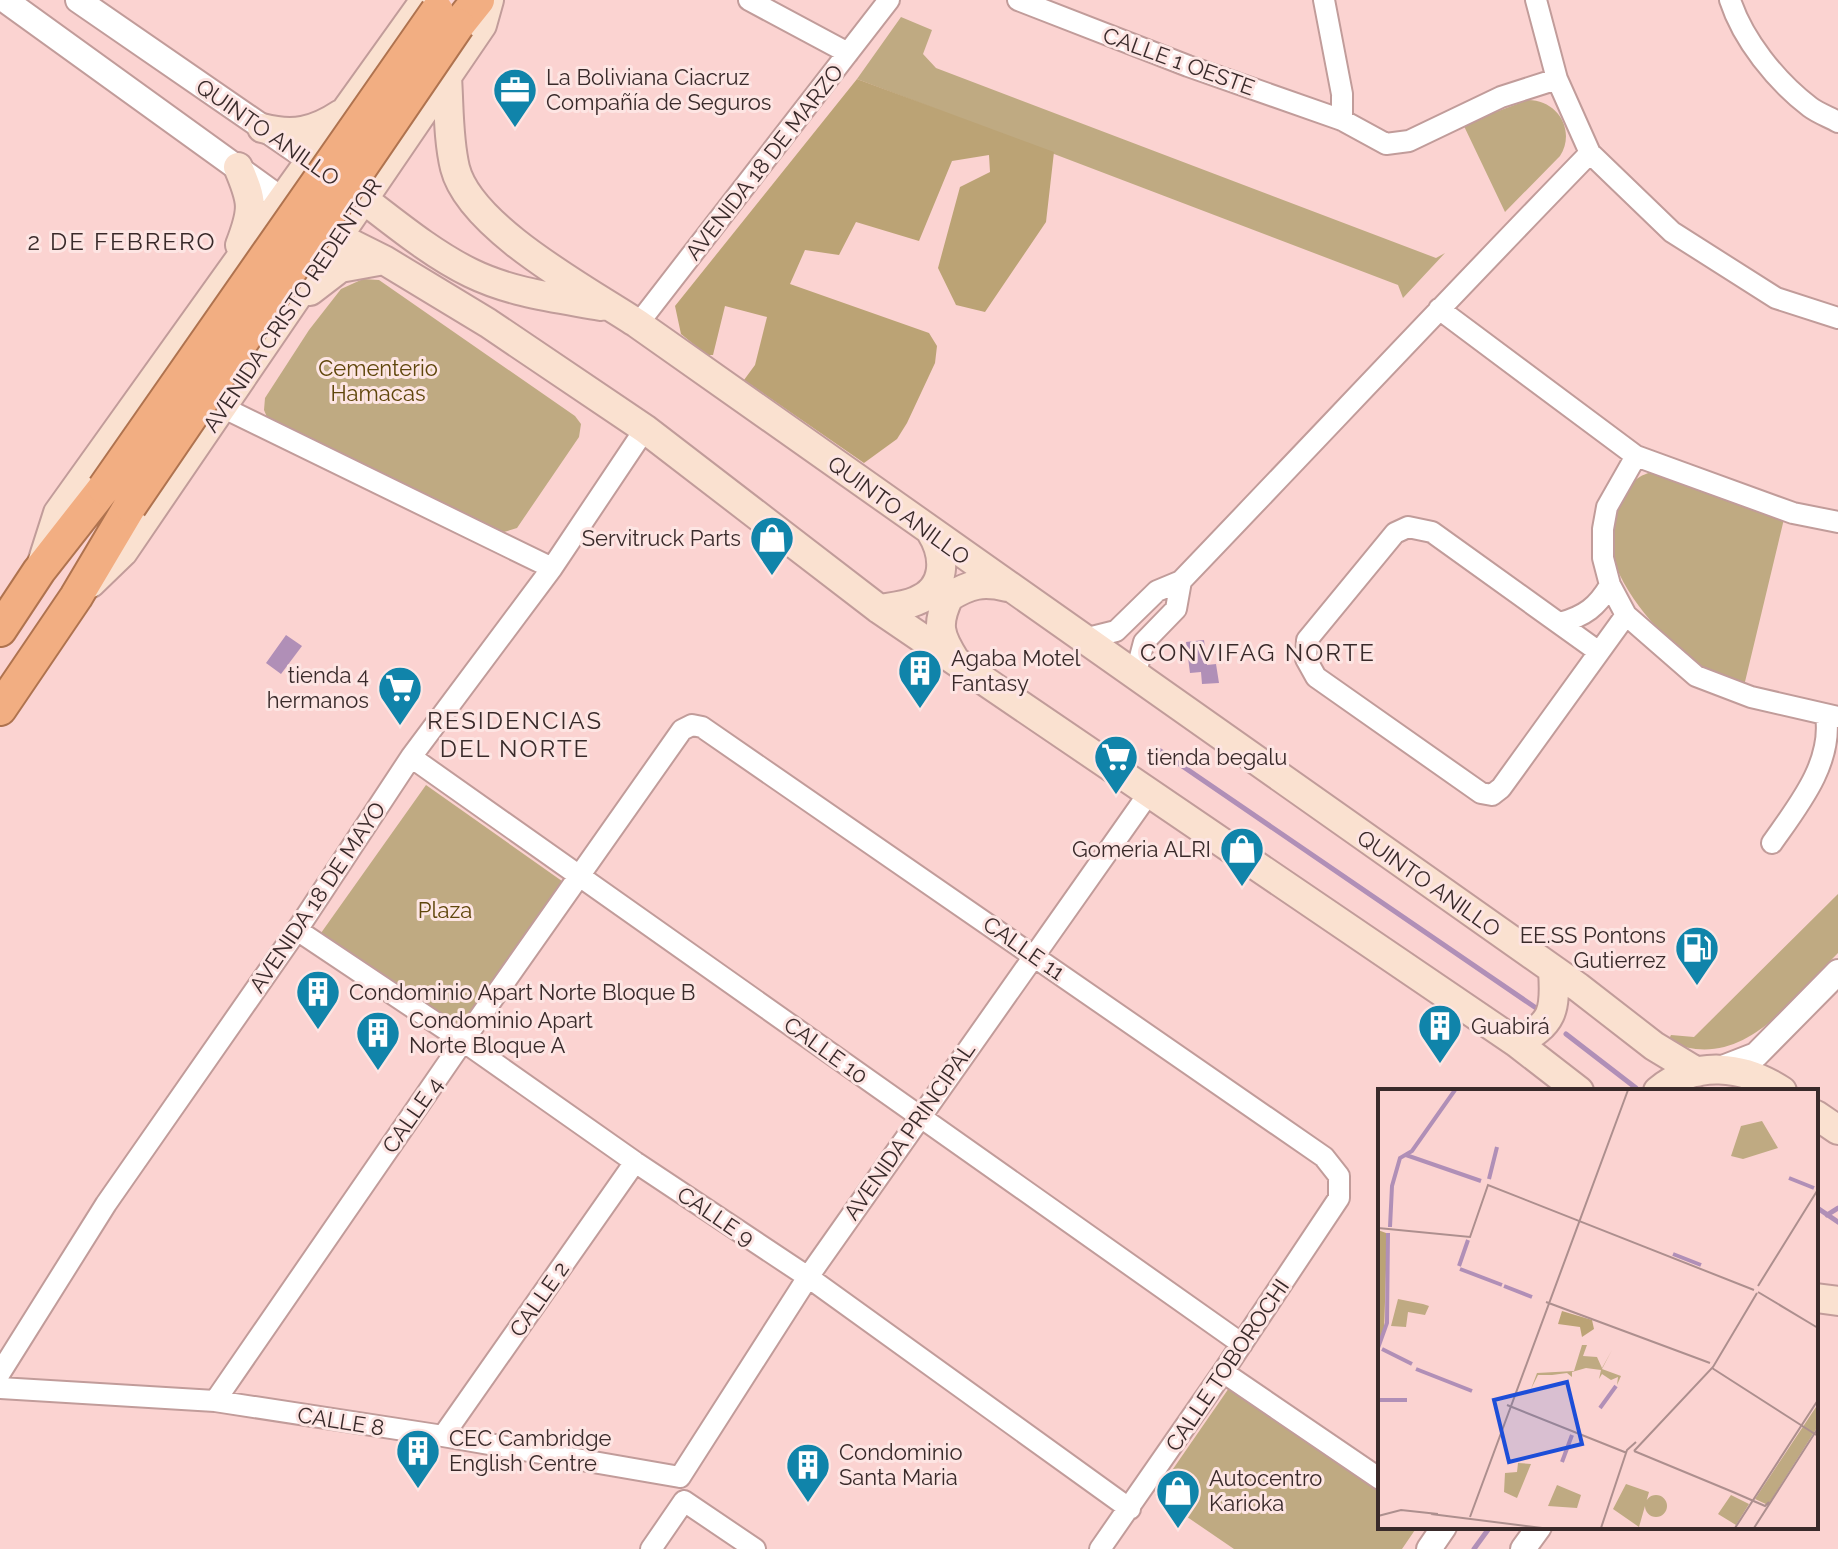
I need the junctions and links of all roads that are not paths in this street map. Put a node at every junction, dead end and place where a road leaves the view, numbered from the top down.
1 (5, 0) edge
2 (78, 0) edge
3 (489, 0) edge
4 (749, 0) edge
5 (889, 0) edge
6 (1018, 0) edge
7 (1324, 0) edge
8 (1536, 0) edge
9 (1730, 0) edge
10 (448, 7) edge
11 (848, 53) junction
12 (447, 77) junction
13 (1557, 79) junction
14 (345, 112) junction
15 (1342, 120) junction
16 (1838, 122) edge
17 (262, 128) junction
18 (399, 147) junction
19 (1590, 153) junction
20 (310, 160) junction
21 (238, 167) junction
22 (282, 200) junction
23 (364, 200) junction
24 (338, 237) junction
25 (384, 260) junction
26 (227, 275) junction
27 (614, 308) junction
28 (1439, 309) junction
29 (285, 312) junction
30 (1838, 318) edge
31 (638, 324) junction
32 (222, 407) junction
33 (645, 429) junction
34 (1636, 456) junction
35 (117, 497) junction
36 (1838, 522) edge
37 (931, 532) junction
38 (552, 568) junction
39 (39, 571) junction
40 (1181, 581) junction
41 (1610, 585) junction
42 (1008, 587) junction
43 (76, 597) junction
44 (879, 609) junction
45 (1626, 615) junction
46 (1560, 623) junction
47 (0, 630) edge
48 (1084, 639) junction
49 (1599, 652) junction
50 (957, 661) junction
51 (1135, 676) junction
52 (0, 709) edge
53 (1832, 716) edge
54 (702, 727) joint
55 (411, 757) junction
56 (1149, 793) junction
57 (1772, 843) dead end
58 (581, 875) junction
59 (297, 930) junction
60 (1033, 954) junction
61 (1553, 971) junction
62 (1838, 972) edge
63 (1781, 1031) junction
64 (463, 1041) junction
65 (1517, 1043) junction
66 (1708, 1070) junction
67 (1576, 1089) edge
68 (1661, 1089) edge
69 (1779, 1089) edge
70 (1781, 1089) edge
71 (919, 1116) junction
72 (1818, 1116) edge
73 (1838, 1130) edge
74 (635, 1162) junction
75 (1339, 1176) joint
76 (808, 1277) junction
77 (1242, 1344) junction
78 (1223, 1372) junction
79 (0, 1373) edge
80 (0, 1388) edge
81 (215, 1401) junction
82 (443, 1436) junction
83 (680, 1477) junction
84 (1378, 1478) edge
85 (684, 1501) junction
86 (1130, 1509) junction
87 (1443, 1529) edge
88 (1538, 1529) edge
89 (651, 1549) edge
90 (755, 1549) edge
91 (1100, 1549) edge
92 (1429, 1549) edge
93 (1523, 1549) edge

1 - 21 street, QUINTO ANILLO
2 - 17 street, QUINTO ANILLO
3 - 12 main road, AVENIDA CRISTO REDENTOR
4 - 11 street
5 - 11 street, AVENIDA 18 DE MARZO
6 - 15 street, CALLE 1 OESTE
7 - 15 street
8 - 13 street
9 - 16 street
10 - 14 main road, AVENIDA CRISTO REDENTOR
10 - 35 highway, AVENIDA CRISTO REDENTOR, bridge
11 - 31 street, AVENIDA 18 DE MARZO
12 - 18 main road, AVENIDA CRISTO REDENTOR
12 - 27 main road
13 - 15 street, CALLE 1 OESTE
13 - 19 street
14 - 17 main road
14 - 18 main road
14 - 20 main road, AVENIDA CRISTO REDENTOR
17 - 20 street, QUINTO ANILLO
18 - 23 main road, AVENIDA CRISTO REDENTOR
19 - 28 street
19 - 30 street
20 - 22 main road, AVENIDA CRISTO REDENTOR
20 - 23 main road, QUINTO ANILLO
21 - 22 street, QUINTO ANILLO
21 - 26 main road
22 - 24 main road, QUINTO ANILLO
22 - 26 main road, AVENIDA CRISTO REDENTOR
23 - 24 main road, AVENIDA CRISTO REDENTOR
23 - 27 main road, QUINTO ANILLO
24 - 25 main road, QUINTO ANILLO
24 - 29 main road, AVENIDA CRISTO REDENTOR
25 - 29 main road
25 - 33 main road, QUINTO ANILLO
26 - 29 main road
26 - 39 main road, AVENIDA CRISTO REDENTOR
27 - 31 main road, QUINTO ANILLO
28 - 34 street
28 - 40 street
29 - 32 main road, AVENIDA CRISTO REDENTOR
31 - 37 main road, QUINTO ANILLO
32 - 38 street
32 - 43 main road, AVENIDA CRISTO REDENTOR
33 - 38 street, AVENIDA 18 DE MAYO
33 - 44 main road, QUINTO ANILLO
34 - 36 street
34 - 41 street
35 - 39 highway, AVENIDA CRISTO REDENTOR
35 - 43 highway, AVENIDA CRISTO REDENTOR
37 - 42 main road, QUINTO ANILLO
37 - 44 main road
38 - 55 street, AVENIDA 18 DE MAYO
39 - 47 highway, AVENIDA CRISTO REDENTOR
40 - 48 street
40 - 51 street
41 - 45 street
41 - 46 street
42 - 48 main road, QUINTO ANILLO
42 - 50 main road
43 - 52 highway, AVENIDA CRISTO REDENTOR
44 - 50 main road, QUINTO ANILLO
45 - 49 street
45 - 53 street
46 - 49 street
46 - 49 street
48 - 51 main road, QUINTO ANILLO
50 - 56 main road, QUINTO ANILLO
51 - 61 main road, QUINTO ANILLO
53 - 57 street
54 - 58 street, CALLE 4
54 - 60 street, CALLE 11
55 - 58 street, CALLE 10
55 - 59 street, AVENIDA 18 DE MAYO
56 - 60 street, AVENIDA PRINCIPAL
56 - 65 main road, QUINTO ANILLO
58 - 64 street, CALLE 4
58 - 71 street, CALLE 10
59 - 64 street, CALLE 9
59 - 79 street, AVENIDA 18 DE MAYO
60 - 71 street, AVENIDA PRINCIPAL
60 - 75 street, CALLE 11
61 - 65 main road
61 - 66 main road, QUINTO ANILLO
62 - 63 street
63 - 66 street
63 - 70 street
64 - 74 street, CALLE 9
64 - 81 street, CALLE 4
65 - 67 main road, QUINTO ANILLO
66 - 68 main road
66 - 69 main road, QUINTO ANILLO
71 - 76 street, AVENIDA PRINCIPAL
71 - 77 street, CALLE 10
72 - 73 main road
74 - 76 street, CALLE 9
74 - 82 street, CALLE 2
75 - 77 street, CALLE TOBOROCHI
76 - 83 street, AVENIDA PRINCIPAL
76 - 86 street, CALLE 9
77 - 78 street, CALLE TOBOROCHI
78 - 84 street
78 - 86 street, CALLE TOBOROCHI
80 - 81 street, CALLE 8
81 - 82 street, CALLE 8
82 - 83 street, CALLE 8
83 - 85 street
85 - 89 street
85 - 90 street
86 - 91 street, CALLE TOBOROCHI
87 - 92 street
88 - 93 street

